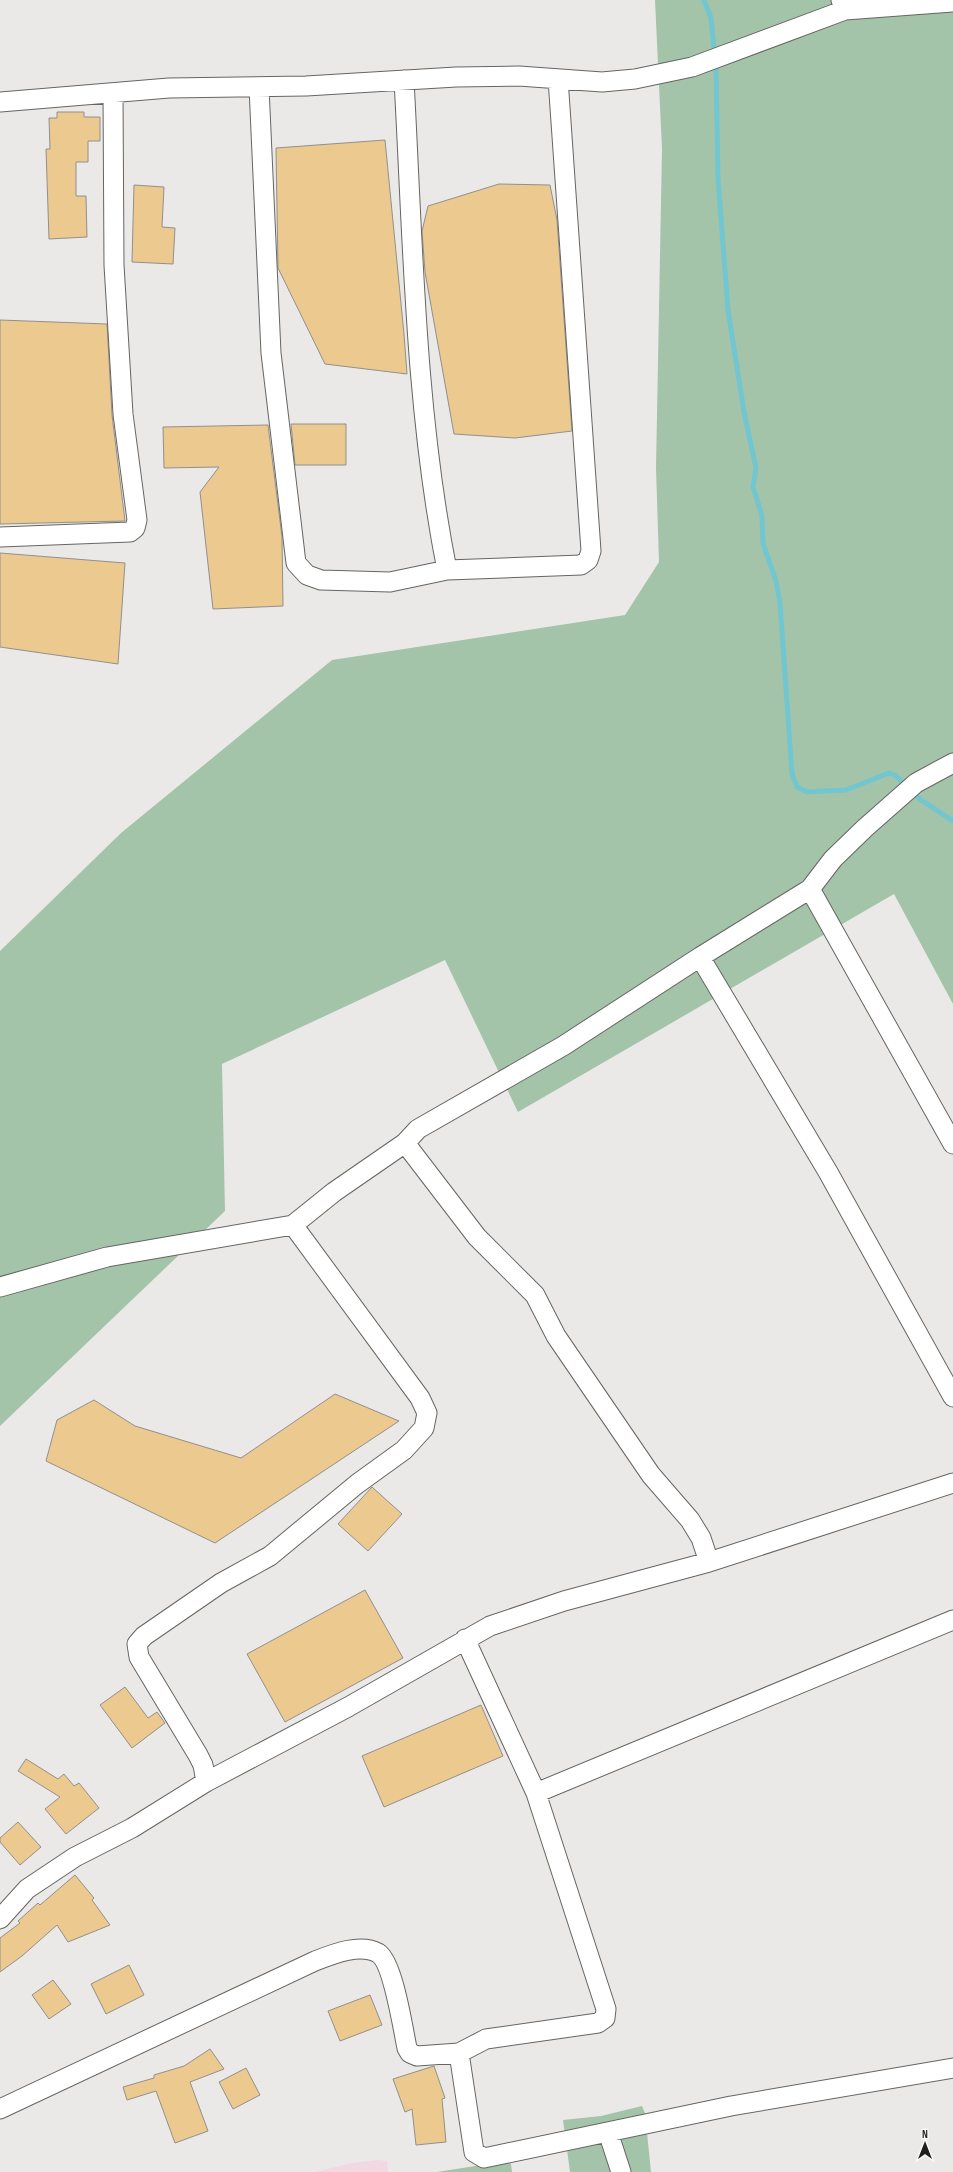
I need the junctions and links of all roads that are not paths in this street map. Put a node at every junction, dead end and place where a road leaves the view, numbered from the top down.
1 (953, 2) edge
2 (843, 5) edge
3 (558, 79) junction
4 (404, 80) junction
5 (259, 87) junction
6 (113, 93) junction
7 (0, 102) edge
8 (0, 537) edge
9 (447, 570) junction
10 (953, 763) edge
11 (810, 889) junction
12 (700, 957) junction
13 (404, 1143) junction
14 (953, 1144) edge
15 (294, 1225) junction
16 (0, 1287) edge
17 (953, 1397) edge
18 (953, 1483) edge
19 (709, 1562) junction
20 (953, 1620) edge
21 (465, 1639) junction
22 (206, 1782) junction
23 (536, 1793) junction
24 (0, 1919) edge
25 (459, 2053) junction
26 (953, 2068) edge
27 (0, 2109) edge
28 (608, 2132) junction
29 (621, 2172) edge

1 - 2 street
2 - 3 street
3 - 4 street
3 - 9 street
4 - 5 street
4 - 9 street
5 - 6 street
5 - 9 street
6 - 7 street
6 - 8 street
10 - 11 street
11 - 12 street
11 - 14 street
12 - 13 street
12 - 17 street
13 - 15 street
13 - 19 street
15 - 16 street
15 - 22 street
18 - 19 street
19 - 21 street
20 - 23 street
21 - 22 street
21 - 23 street
22 - 24 street
23 - 25 street
25 - 27 street
25 - 28 street
26 - 28 street
28 - 29 street

